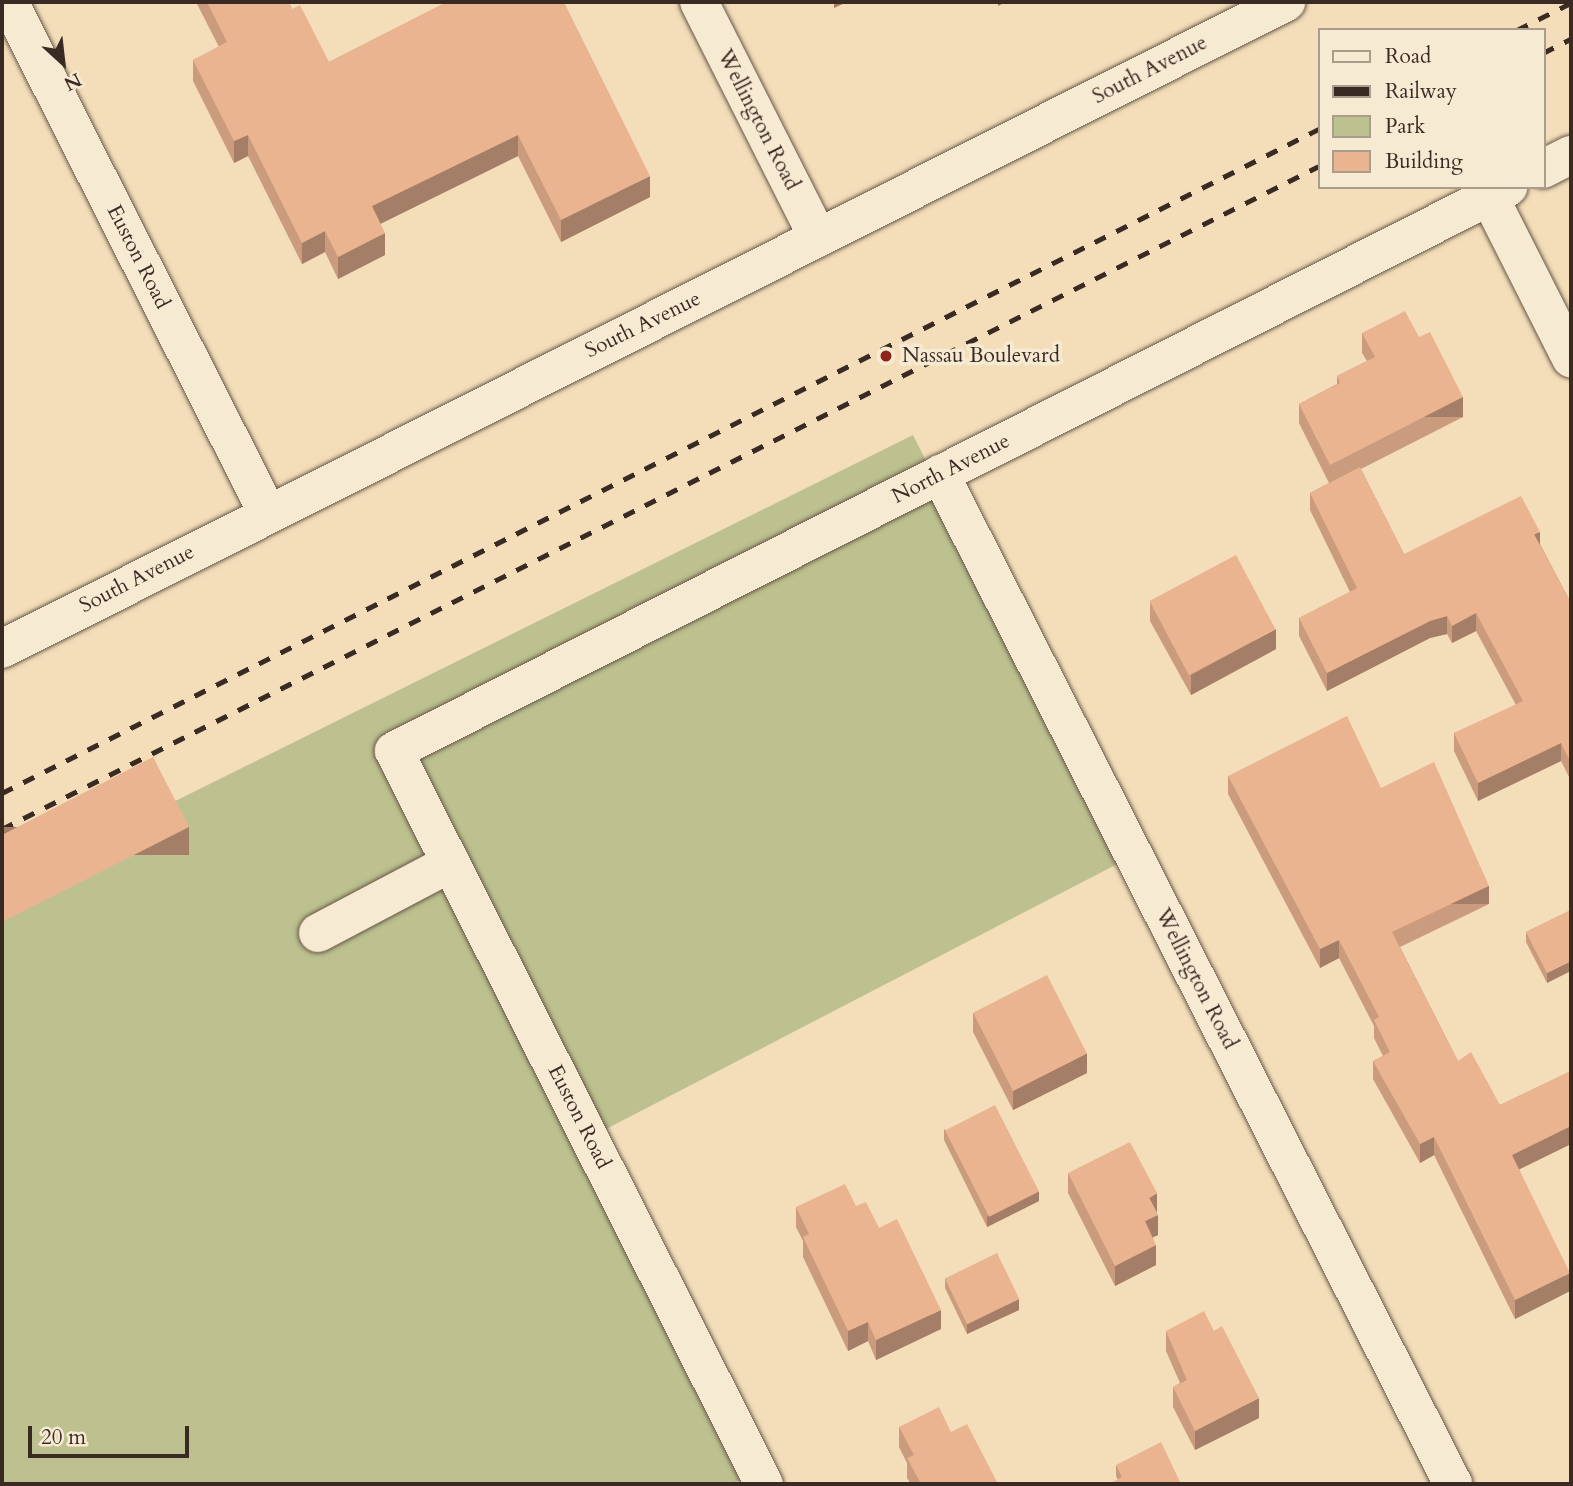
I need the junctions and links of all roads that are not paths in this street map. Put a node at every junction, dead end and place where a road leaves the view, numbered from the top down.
1 (9, 2) edge
2 (699, 2) edge
3 (1286, 2) edge
4 (1571, 155) edge
5 (1545, 168) edge
6 (1499, 192) edge
7 (818, 237) junction
8 (1571, 358) edge
9 (940, 474) junction
10 (267, 512) junction
11 (2, 649) edge
12 (394, 751) joint
13 (451, 863) junction
14 (318, 933) dead end
15 (764, 1484) edge
16 (1453, 1484) edge

1 - 10 street, Euston Road
2 - 7 street, Wellington Road
3 - 7 street, South Avenue
4 - 5 street
6 - 8 street
6 - 9 street, North Avenue
7 - 10 street, South Avenue
9 - 12 street, North Avenue
9 - 16 street, Wellington Road
10 - 11 street, South Avenue
12 - 13 street, Euston Road
13 - 14 street
13 - 15 street, Euston Road

